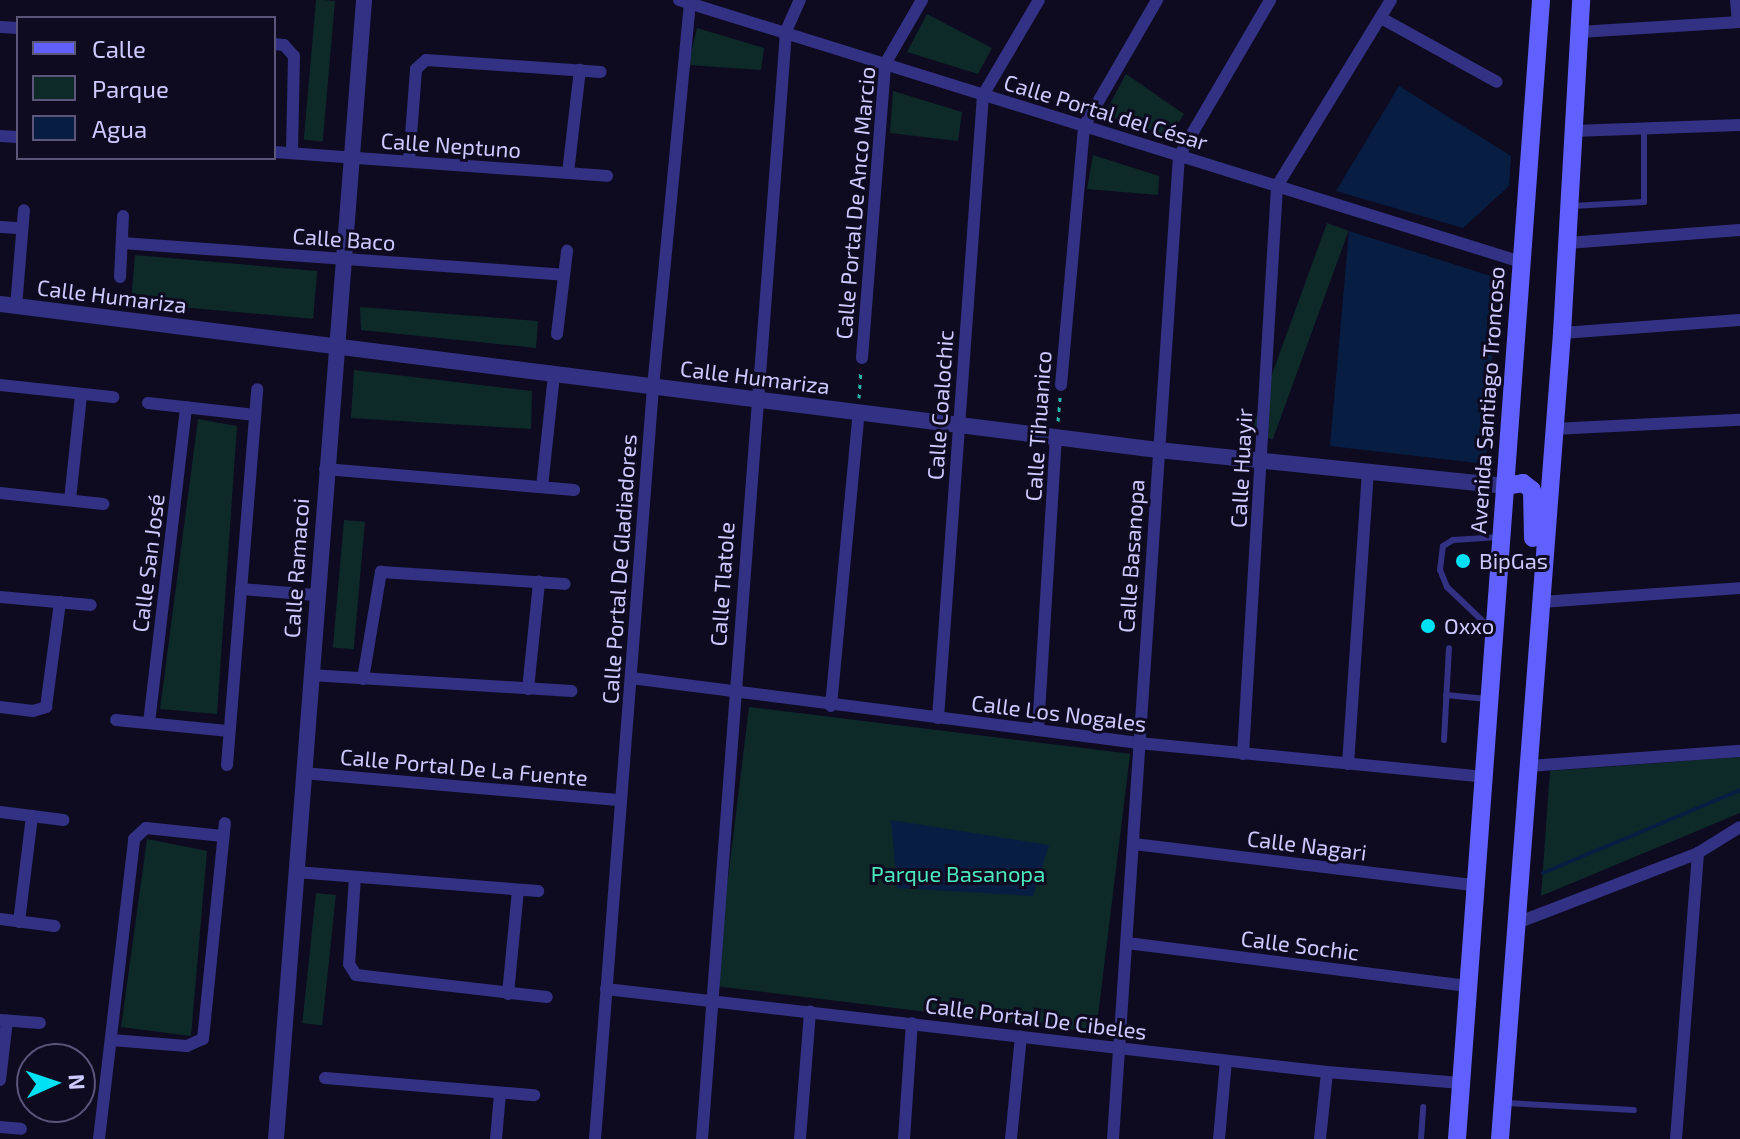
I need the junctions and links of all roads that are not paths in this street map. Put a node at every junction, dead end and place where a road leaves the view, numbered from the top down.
1 (364, 0) edge
2 (800, 0) edge
3 (922, 0) edge
4 (1039, 0) edge
5 (1157, 0) edge
6 (1270, 0) edge
7 (1391, 0) edge
8 (1541, 0) edge
9 (1581, 0) edge
10 (1736, 0) edge
11 (686, 1) edge
12 (1381, 18) junction
13 (1739, 22) edge
14 (786, 31) junction
15 (1579, 32) junction
16 (276, 45) edge
17 (885, 64) junction
18 (580, 70) junction
19 (601, 72) dead end
20 (1497, 82) dead end
21 (983, 95) junction
22 (1740, 125) edge
23 (1084, 126) junction
24 (1644, 129) junction
25 (1573, 131) junction
26 (276, 152) edge
27 (292, 153) junction
28 (1179, 156) junction
29 (350, 159) junction
30 (409, 161) junction
31 (568, 173) junction
32 (607, 176) dead end
33 (1277, 186) junction
34 (1569, 206) junction
35 (24, 210) dead end
36 (123, 216) dead end
37 (0, 227) edge
38 (22, 228) junction
39 (1740, 230) edge
40 (122, 243) junction
41 (1567, 243) junction
42 (567, 251) dead end
43 (342, 258) junction
44 (1521, 262) junction
45 (564, 275) junction
46 (120, 277) dead end
47 (8, 306) edge
48 (1740, 320) edge
49 (1562, 333) junction
50 (557, 334) dead end
51 (337, 346) junction
52 (862, 358) road end
53 (554, 374) junction
54 (0, 385) edge
55 (1061, 385) road end
56 (653, 387) junction
57 (257, 389) dead end
58 (81, 395) junction
59 (113, 397) dead end
60 (756, 399) junction
61 (148, 403) dead end
62 (186, 407) junction
63 (859, 412) junction
64 (255, 415) junction
65 (1740, 420) edge
66 (958, 424) junction
67 (1553, 429) junction
68 (1056, 437) junction
69 (1158, 450) junction
70 (1262, 461) junction
71 (325, 469) junction
72 (1368, 473) junction
73 (1506, 486) junction
74 (542, 487) junction
75 (574, 490) dead end
76 (0, 493) edge
77 (70, 500) junction
78 (103, 504) dead end
79 (1502, 537) junction
80 (539, 582) junction
81 (565, 584) dead end
82 (1740, 588) edge
83 (241, 589) junction
84 (315, 595) junction
85 (0, 597) edge
86 (60, 602) junction
87 (1541, 602) junction
88 (91, 605) dead end
89 (1495, 632) junction
90 (1538, 635) junction
91 (1449, 648) dead end
92 (310, 675) junction
93 (631, 678) junction
94 (363, 679) junction
95 (528, 689) junction
96 (572, 691) dead end
97 (734, 692) junction
98 (1446, 695) junction
99 (1490, 700) junction
100 (831, 706) junction
101 (0, 707) edge
102 (938, 718) junction
103 (116, 720) dead end
104 (149, 723) junction
105 (1038, 730) junction
106 (229, 731) junction
107 (1444, 740) dead end
108 (1139, 743) junction
109 (1740, 751) edge
110 (1243, 754) junction
111 (1348, 764) junction
112 (227, 765) dead end
113 (1529, 766) junction
114 (303, 773) junction
115 (1484, 777) junction
116 (621, 800) junction
117 (0, 812) edge
118 (32, 816) junction
119 (63, 820) dead end
120 (1740, 827) edge
121 (1134, 844) junction
122 (1698, 853) junction
123 (296, 872) junction
124 (355, 877) junction
125 (1475, 885) junction
126 (518, 890) junction
127 (538, 891) dead end
128 (0, 919) edge
129 (19, 922) junction
130 (1517, 923) junction
131 (55, 926) dead end
132 (1127, 943) junction
133 (1467, 986) junction
134 (606, 989) junction
135 (508, 994) junction
136 (547, 997) dead end
137 (714, 999) junction
138 (810, 1011) junction
139 (4, 1020) edge
140 (40, 1023) dead end
141 (912, 1023) junction
142 (1021, 1036) junction
143 (111, 1040) junction
144 (1121, 1048) junction
145 (1226, 1061) junction
146 (1327, 1072) junction
147 (325, 1078) dead end
148 (0, 1080) edge
149 (1461, 1083) junction
150 (500, 1093) junction
151 (534, 1095) dead end
152 (1503, 1102) junction
153 (1423, 1107) dead end
154 (1634, 1110) dead end
155 (0, 1127) edge
156 (21, 1129) dead end
157 (99, 1139) edge
158 (276, 1139) edge
159 (496, 1139) edge
160 (595, 1139) edge
161 (702, 1139) edge
162 (800, 1139) edge
163 (904, 1139) edge
164 (1011, 1139) edge
165 (1113, 1139) edge
166 (1219, 1139) edge
167 (1320, 1139) edge
168 (1421, 1139) edge
169 (1457, 1139) edge
170 (1500, 1139) edge
171 (1676, 1139) edge

1 - 29 street, Calle Ramacoi
2 - 14 street, Calle Tlatole
3 - 17 street, Calle Portal De Anco Marcio
4 - 21 street
5 - 23 street
6 - 28 street, Calle Basanopa
7 - 12 street
8 - 44 main road, Avenida Santiago Troncoso
9 - 15 main road
10 - 13 street
11 - 14 street, Calle Portal del César
11 - 56 street, Calle Portal De Gladiadores
12 - 20 street
12 - 33 street
13 - 15 street
14 - 17 street, Calle Portal del César
14 - 60 street, Calle Tlatole
15 - 25 main road
16 - 27 street
17 - 21 street, Calle Portal del César
17 - 52 street, Calle Portal De Anco Marcio
18 - 19 street
18 - 30 street
18 - 31 street
21 - 23 street, Calle Portal del César
21 - 66 street, Calle Coalochic
22 - 24 street
23 - 28 street, Calle Portal del César
23 - 55 street, Calle Tihuanico
24 - 25 street
24 - 34 lane
25 - 34 main road
26 - 27 street, Calle Neptuno
27 - 29 street, Calle Neptuno
28 - 33 street, Calle Portal del César
28 - 69 street, Calle Basanopa
29 - 30 street, Calle Neptuno
29 - 43 street, Calle Ramacoi
30 - 31 street, Calle Neptuno
31 - 32 street, Calle Neptuno
33 - 44 street, Calle Portal del César
33 - 70 street, Calle Huayir
34 - 41 main road
35 - 38 street
36 - 40 street
37 - 38 street
38 - 47 street
39 - 41 street
40 - 43 street, Calle Baco
40 - 46 street
41 - 49 main road
42 - 45 street
43 - 45 street, Calle Baco
43 - 51 street, Calle Ramacoi
44 - 73 main road, Avenida Santiago Troncoso
45 - 50 street
47 - 51 street, Calle Humariza
48 - 49 street
49 - 67 main road
51 - 53 street, Calle Humariza
51 - 71 street, Calle Ramacoi
53 - 56 street, Calle Humariza
53 - 74 street
54 - 58 street
56 - 60 street, Calle Humariza
56 - 93 street, Calle Portal De Gladiadores
57 - 64 street
58 - 59 street
58 - 77 street
60 - 63 street, Calle Humariza
60 - 97 street, Calle Tlatole
61 - 62 street
62 - 64 street
62 - 104 street, Calle San José
63 - 66 street, Calle Humariza
63 - 100 street
64 - 83 street
65 - 67 street
66 - 68 street, Calle Humariza
66 - 102 street, Calle Coalochic
67 - 87 main road
68 - 69 street, Calle Humariza
68 - 105 street, Calle Tihuanico
69 - 70 street, Calle Humariza
69 - 108 street, Calle Basanopa
70 - 72 street, Calle Humariza
70 - 110 street, Calle Huayir
71 - 74 street
71 - 84 street, Calle Ramacoi
72 - 73 street, Calle Humariza
72 - 111 street
73 - 79 main road, Avenida Santiago Troncoso
73 - 90 main road
74 - 75 street
76 - 77 street
77 - 78 street
79 - 89 main road, Avenida Santiago Troncoso
79 - 89 lane
80 - 81 street
80 - 94 street
80 - 95 street
82 - 87 street
83 - 84 street
83 - 106 street
84 - 92 street, Calle Ramacoi
85 - 86 street
86 - 88 street
86 - 101 street
87 - 90 main road
89 - 99 main road, Avenida Santiago Troncoso
90 - 113 main road
91 - 98 lane
92 - 94 street
92 - 114 street, Calle Ramacoi
93 - 97 street, Calle Los Nogales
93 - 116 street, Calle Portal De Gladiadores
94 - 95 street
95 - 96 street
97 - 100 street, Calle Los Nogales
97 - 137 street, Calle Tlatole
98 - 99 lane
98 - 107 lane
99 - 115 main road, Avenida Santiago Troncoso
100 - 102 street, Calle Los Nogales
102 - 105 street, Calle Los Nogales
103 - 104 street
104 - 106 street
105 - 108 street, Calle Los Nogales
106 - 112 street
108 - 110 street, Calle Los Nogales
108 - 121 street, Calle Basanopa
109 - 113 street
110 - 111 street, Calle Los Nogales
111 - 115 street, Calle Los Nogales
113 - 130 main road
114 - 116 street, Calle Portal De La Fuente
114 - 123 street, Calle Ramacoi
115 - 125 main road, Avenida Santiago Troncoso
116 - 134 street, Calle Portal De Gladiadores
117 - 118 street
118 - 119 street
118 - 129 street
120 - 122 street
121 - 125 street, Calle Nagari
121 - 132 street, Calle Basanopa
122 - 130 street
122 - 171 street
123 - 124 street
123 - 158 street, Calle Ramacoi
124 - 126 street
124 - 135 street
125 - 133 main road, Avenida Santiago Troncoso
126 - 127 street
126 - 135 street
128 - 129 street
129 - 131 street
130 - 152 main road
132 - 133 street, Calle Sochic
132 - 144 street, Calle Basanopa
133 - 149 main road, Avenida Santiago Troncoso
134 - 137 street, Calle Portal De Cibeles
134 - 160 street, Calle Portal De Gladiadores
135 - 136 street
137 - 138 street, Calle Portal De Cibeles
137 - 161 street, Calle Tlatole
138 - 141 street, Calle Portal De Cibeles
138 - 162 street
139 - 140 street
139 - 148 street
141 - 142 street, Calle Portal De Cibeles
141 - 163 street
142 - 144 street, Calle Portal De Cibeles
142 - 164 street
143 - 143 street
143 - 157 street
144 - 145 street, Calle Portal De Cibeles
144 - 165 street, Calle Basanopa
145 - 146 street, Calle Portal De Cibeles
145 - 166 street
146 - 149 street, Calle Portal De Cibeles
146 - 167 street
147 - 150 street
149 - 169 main road, Avenida Santiago Troncoso
150 - 151 street
150 - 159 street
152 - 154 lane
152 - 170 main road
153 - 168 lane
155 - 156 street

